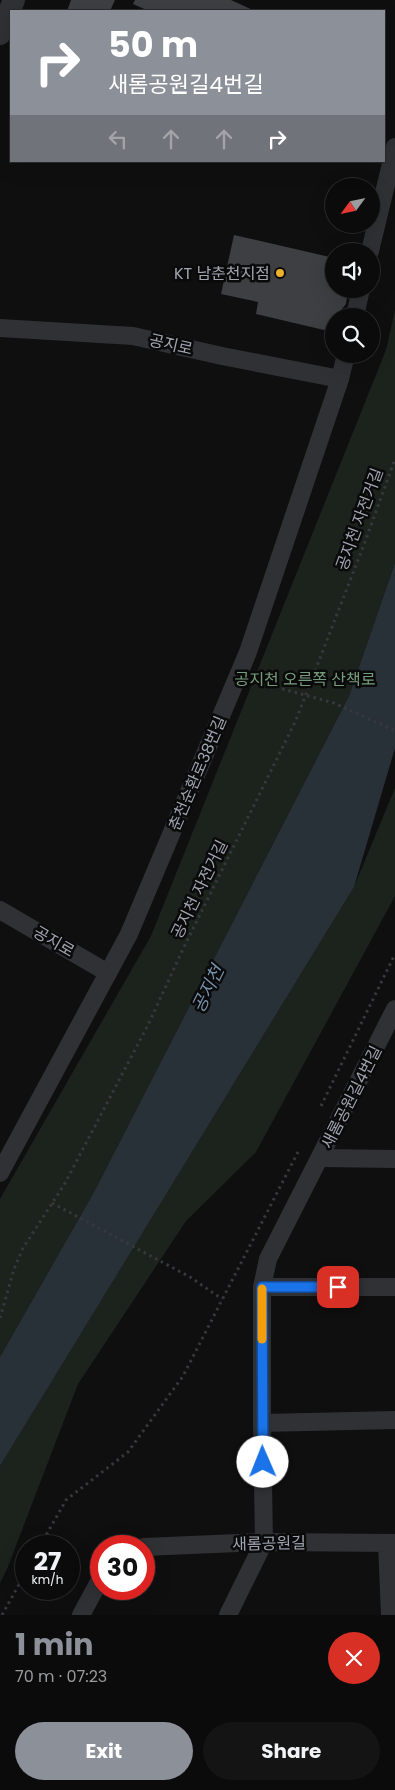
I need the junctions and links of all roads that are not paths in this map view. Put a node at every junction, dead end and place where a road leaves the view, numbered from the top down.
1 (14, 0) edge
2 (0, 34) edge
3 (395, 147) edge
4 (372, 243) edge
5 (0, 328) edge
6 (344, 363) edge
7 (340, 379) junction
8 (0, 910) edge
9 (108, 973) junction
10 (395, 1009) edge
11 (320, 1158) junction
12 (395, 1159) edge
13 (0, 1173) edge
14 (262, 1287) junction
15 (395, 1287) edge
16 (395, 1420) edge
17 (262, 1422) junction
18 (264, 1542) junction
19 (391, 1543) edge
20 (155, 1547) edge
21 (90, 1598) edge
22 (81, 1615) edge
23 (228, 1615) edge
24 (390, 1615) edge

1 - 2 street
3 - 4 street
5 - 7 street, 공지로
6 - 7 street, 춘천순환로38번길
7 - 9 street, 춘천순환로38번길
8 - 9 street, 공지로
9 - 13 street, 춘천순환로38번길
10 - 11 street, 새롬공원길4번길
11 - 12 street, 새롬공원길4번길
11 - 14 street, 새롬공원길4번길
14 - 15 street
14 - 17 street, 새롬공원길4번길
16 - 17 street
17 - 18 street, 새롬공원길4번길
18 - 19 street, 새롬공원길
18 - 20 street, 새롬공원길
18 - 23 street
19 - 24 street
21 - 22 street

